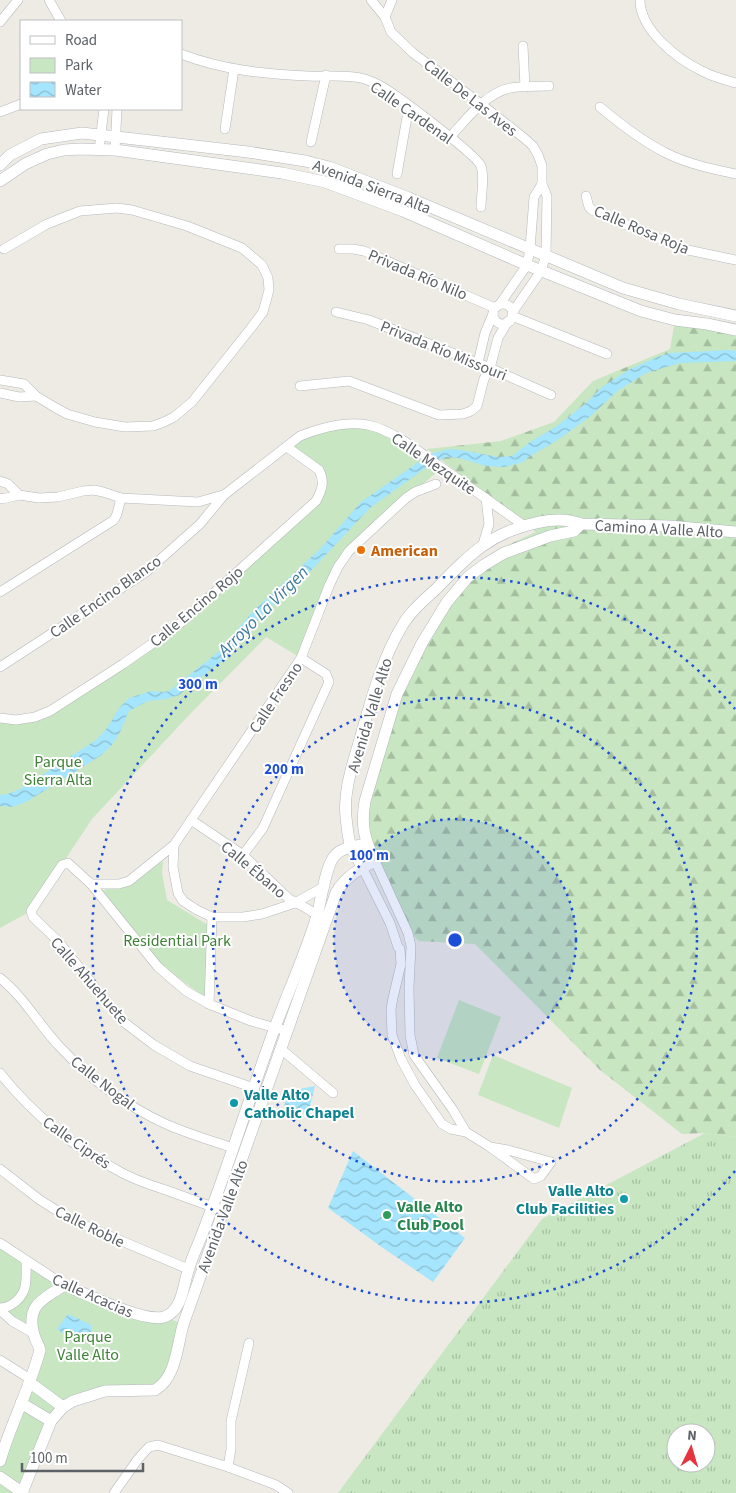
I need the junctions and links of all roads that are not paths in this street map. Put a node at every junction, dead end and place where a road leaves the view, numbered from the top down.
1 (18, 0) edge
2 (49, 0) edge
3 (371, 0) edge
4 (392, 0) edge
5 (640, 0) edge
6 (385, 17) junction
7 (60, 20) edge
8 (0, 22) edge
9 (523, 46) dead end
10 (182, 54) edge
11 (234, 69) junction
12 (326, 75) junction
13 (736, 84) edge
14 (549, 86) dead end
15 (525, 87) junction
16 (20, 104) edge
17 (481, 104) junction
18 (409, 106) junction
19 (600, 107) dead end
20 (104, 110) edge
21 (117, 110) edge
22 (0, 112) edge
23 (225, 129) dead end
24 (101, 134) junction
25 (116, 136) junction
26 (450, 137) junction
27 (311, 142) dead end
28 (99, 150) junction
29 (115, 150) junction
30 (0, 164) edge
31 (329, 167) junction
32 (397, 174) dead end
33 (736, 174) edge
34 (0, 181) edge
35 (325, 182) junction
36 (542, 184) junction
37 (586, 196) dead end
38 (481, 207) dead end
39 (533, 215) junction
40 (546, 216) junction
41 (339, 249) dead end
42 (530, 249) junction
43 (4, 250) dead end
44 (546, 255) junction
45 (736, 260) edge
46 (527, 265) junction
47 (541, 271) junction
48 (496, 309) junction
49 (709, 311) junction
50 (336, 312) dead end
51 (736, 316) edge
52 (511, 317) junction
53 (707, 324) junction
54 (736, 330) edge
55 (607, 354) dead end
56 (478, 363) junction
57 (490, 368) junction
58 (0, 380) edge
59 (484, 380) junction
60 (300, 386) dead end
61 (0, 393) edge
62 (551, 395) dead end
63 (36, 396) junction
64 (287, 446) junction
65 (4, 482) edge
66 (436, 484) dead end
67 (19, 495) junction
68 (224, 495) junction
69 (121, 498) junction
70 (486, 498) junction
71 (1, 500) edge
72 (198, 502) junction
73 (200, 524) junction
74 (581, 524) junction
75 (523, 525) junction
76 (736, 532) edge
77 (483, 544) junction
78 (0, 592) edge
79 (301, 658) junction
80 (0, 667) edge
81 (0, 718) edge
82 (191, 820) junction
83 (366, 844) junction
84 (174, 845) junction
85 (351, 846) junction
86 (243, 855) junction
87 (376, 861) junction
88 (362, 867) junction
89 (91, 884) junction
90 (325, 886) junction
91 (295, 903) junction
92 (317, 916) junction
93 (212, 917) junction
94 (0, 978) edge
95 (210, 1004) junction
96 (275, 1027) junction
97 (287, 1031) junction
98 (281, 1049) junction
99 (0, 1074) edge
100 (254, 1088) junction
101 (333, 1093) dead end
102 (466, 1132) junction
103 (490, 1147) junction
104 (233, 1148) junction
105 (0, 1169) edge
106 (218, 1208) junction
107 (0, 1243) edge
108 (26, 1261) junction
109 (188, 1270) junction
110 (64, 1285) junction
111 (0, 1309) edge
112 (165, 1316) junction
113 (183, 1325) junction
114 (33, 1333) junction
115 (249, 1343) dead end
116 (0, 1360) edge
117 (30, 1381) junction
118 (22, 1403) junction
119 (62, 1407) junction
120 (51, 1421) junction
121 (4, 1434) edge
122 (0, 1461) edge
123 (228, 1467) junction
124 (0, 1478) edge
125 (286, 1491) edge
126 (23, 1493) edge
127 (114, 1493) edge

1 - 8 street
2 - 7 street
3 - 6 street, Calle De Las Aves
4 - 6 street
5 - 13 street
6 - 17 street, Calle De Las Aves
9 - 15 street
10 - 11 street, Calle Cardenal
11 - 12 street, Calle Cardenal
11 - 23 street
12 - 18 street, Calle Cardenal
12 - 27 street
14 - 15 street
15 - 17 street
16 - 22 street
17 - 26 street
17 - 36 street, Calle De Las Aves
18 - 26 street, Calle Cardenal
18 - 32 street
19 - 33 street
20 - 24 street
21 - 25 street
24 - 25 street, Avenida Sierra Alta
24 - 28 street
24 - 30 street, Avenida Sierra Alta
25 - 29 street
25 - 31 street, Avenida Sierra Alta
26 - 38 street, Calle Cardenal
28 - 29 street, Avenida Sierra Alta
28 - 34 street, Avenida Sierra Alta
29 - 35 street, Avenida Sierra Alta
31 - 35 street
31 - 42 street, Avenida Sierra Alta
35 - 46 street, Avenida Sierra Alta
36 - 39 street, Calle De Las Aves
36 - 40 street, Calle De Las Aves
37 - 45 street, Calle Rosa Roja
39 - 40 street
39 - 42 street, Calle De Las Aves
40 - 44 street, Calle De Las Aves
41 - 48 street, Privada Río Nilo
42 - 44 street, Avenida Sierra Alta
42 - 46 street, Calle De Las Aves
43 - 63 street
44 - 47 street, Calle De Las Aves
44 - 49 street, Avenida Sierra Alta
46 - 47 street, Avenida Sierra Alta
46 - 48 street
47 - 52 street, Calle De Las Aves
47 - 53 street, Avenida Sierra Alta
48 - 52 street
48 - 52 street
48 - 56 street
49 - 51 street, Avenida Sierra Alta
49 - 53 street
50 - 56 street, Privada Río Missouri
52 - 55 street
52 - 57 street, Calle De Las Aves
53 - 54 street, Avenida Sierra Alta
56 - 57 street, Privada Río Missouri
56 - 59 street
57 - 59 street, Calle De Las Aves
57 - 62 street, Privada Río Missouri
58 - 63 street
59 - 60 street, Calle De Las Aves
61 - 63 street
64 - 68 street, Calle Mezquite
64 - 70 street, Calle Mezquite
64 - 81 street, Calle Encino Rojo
65 - 67 street
65 - 71 street
66 - 79 street, Calle Fresno
67 - 69 street
67 - 71 street
68 - 72 street
68 - 73 street, Calle Encino Blanco
69 - 72 street
69 - 78 street
70 - 75 street, Calle Mezquite
70 - 77 street, Calle Mezquite
72 - 73 street
73 - 80 street, Calle Encino Blanco
74 - 75 street, Avenida Valle Alto
74 - 76 street, Camino A Valle Alto
74 - 83 street, Avenida Valle Alto
75 - 77 street, Avenida Valle Alto
77 - 85 street, Avenida Valle Alto
79 - 82 street, Calle Fresno
79 - 86 street
82 - 84 street, Calle Fresno
82 - 86 street, Calle Ébano
83 - 85 street, Avenida Valle Alto
83 - 87 street, Avenida Valle Alto
84 - 89 street, Calle Fresno
84 - 93 street
85 - 88 street, Avenida Valle Alto
85 - 90 street, Avenida Valle Alto
86 - 91 street, Calle Ébano
87 - 88 street, Avenida Valle Alto
87 - 102 street, Avenida Valle Alto
88 - 97 street, Avenida Valle Alto
88 - 102 street, Avenida Valle Alto
89 - 95 street
89 - 100 street, Calle Ahuehuete
90 - 91 street
90 - 92 street, Avenida Valle Alto
91 - 92 street, Calle Ébano
91 - 93 street
92 - 96 street, Avenida Valle Alto
93 - 95 street
94 - 104 street, Calle Nogal
95 - 96 street
96 - 97 street
96 - 100 street, Avenida Valle Alto
97 - 98 street, Avenida Valle Alto
98 - 101 street
98 - 106 street, Avenida Valle Alto
99 - 106 street, Calle Ciprés
100 - 104 street, Avenida Valle Alto
102 - 103 street
103 - 103 street
104 - 106 street, Avenida Valle Alto
105 - 109 street, Calle Roble
106 - 109 street, Avenida Valle Alto
106 - 113 street, Avenida Valle Alto
107 - 108 street, Calle Acacias
108 - 110 street, Calle Acacias
108 - 111 street
109 - 112 street, Avenida Valle Alto
110 - 112 street, Calle Acacias
110 - 114 street
111 - 114 street
112 - 113 street
113 - 119 street, Avenida Valle Alto
114 - 117 street
115 - 123 street
116 - 117 street
117 - 118 street
117 - 119 street
118 - 120 street
118 - 121 street
119 - 120 street, Avenida Valle Alto
120 - 126 street, Avenida Valle Alto
121 - 122 street
123 - 125 street
123 - 127 street
124 - 126 street

